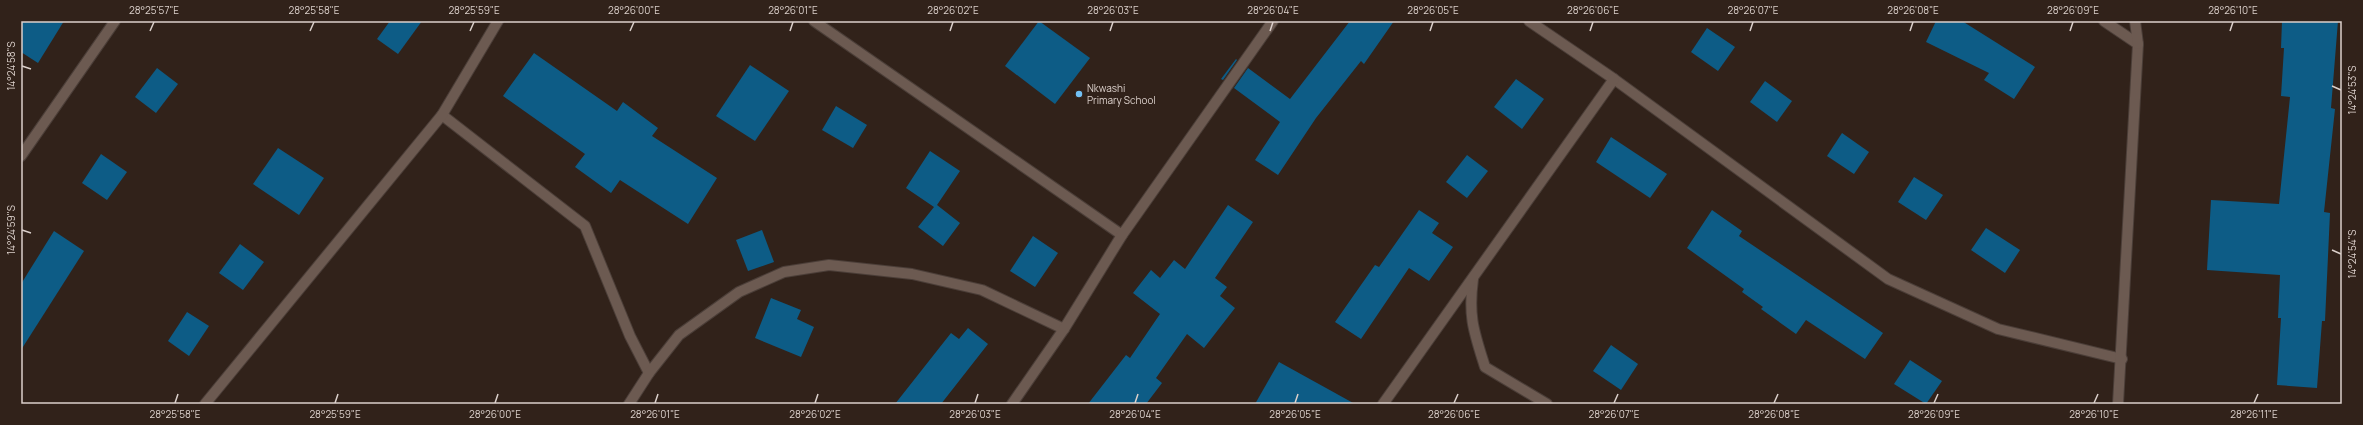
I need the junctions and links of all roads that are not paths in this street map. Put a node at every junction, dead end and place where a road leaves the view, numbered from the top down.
1 (115, 21) edge
2 (498, 21) edge
3 (814, 21) edge
4 (1273, 21) edge
5 (1529, 21) edge
6 (2104, 21) edge
7 (2135, 21) edge
8 (2138, 44) junction
9 (1614, 79) junction
10 (442, 115) junction
11 (21, 156) edge
12 (1122, 235) junction
13 (1473, 277) junction
14 (1064, 329) junction
15 (2122, 359) junction
16 (649, 373) junction
17 (206, 404) edge
18 (630, 404) edge
19 (1012, 404) edge
20 (1382, 404) edge
21 (1548, 404) edge
22 (2118, 404) edge

1 - 11 street
2 - 10 street
3 - 12 street
4 - 12 street
5 - 9 street
6 - 8 street
7 - 8 street
8 - 15 street
9 - 13 street
9 - 15 street
10 - 16 street
10 - 17 street
12 - 14 street
13 - 20 street
13 - 21 street
14 - 16 street
14 - 19 street
15 - 22 street
16 - 18 street

